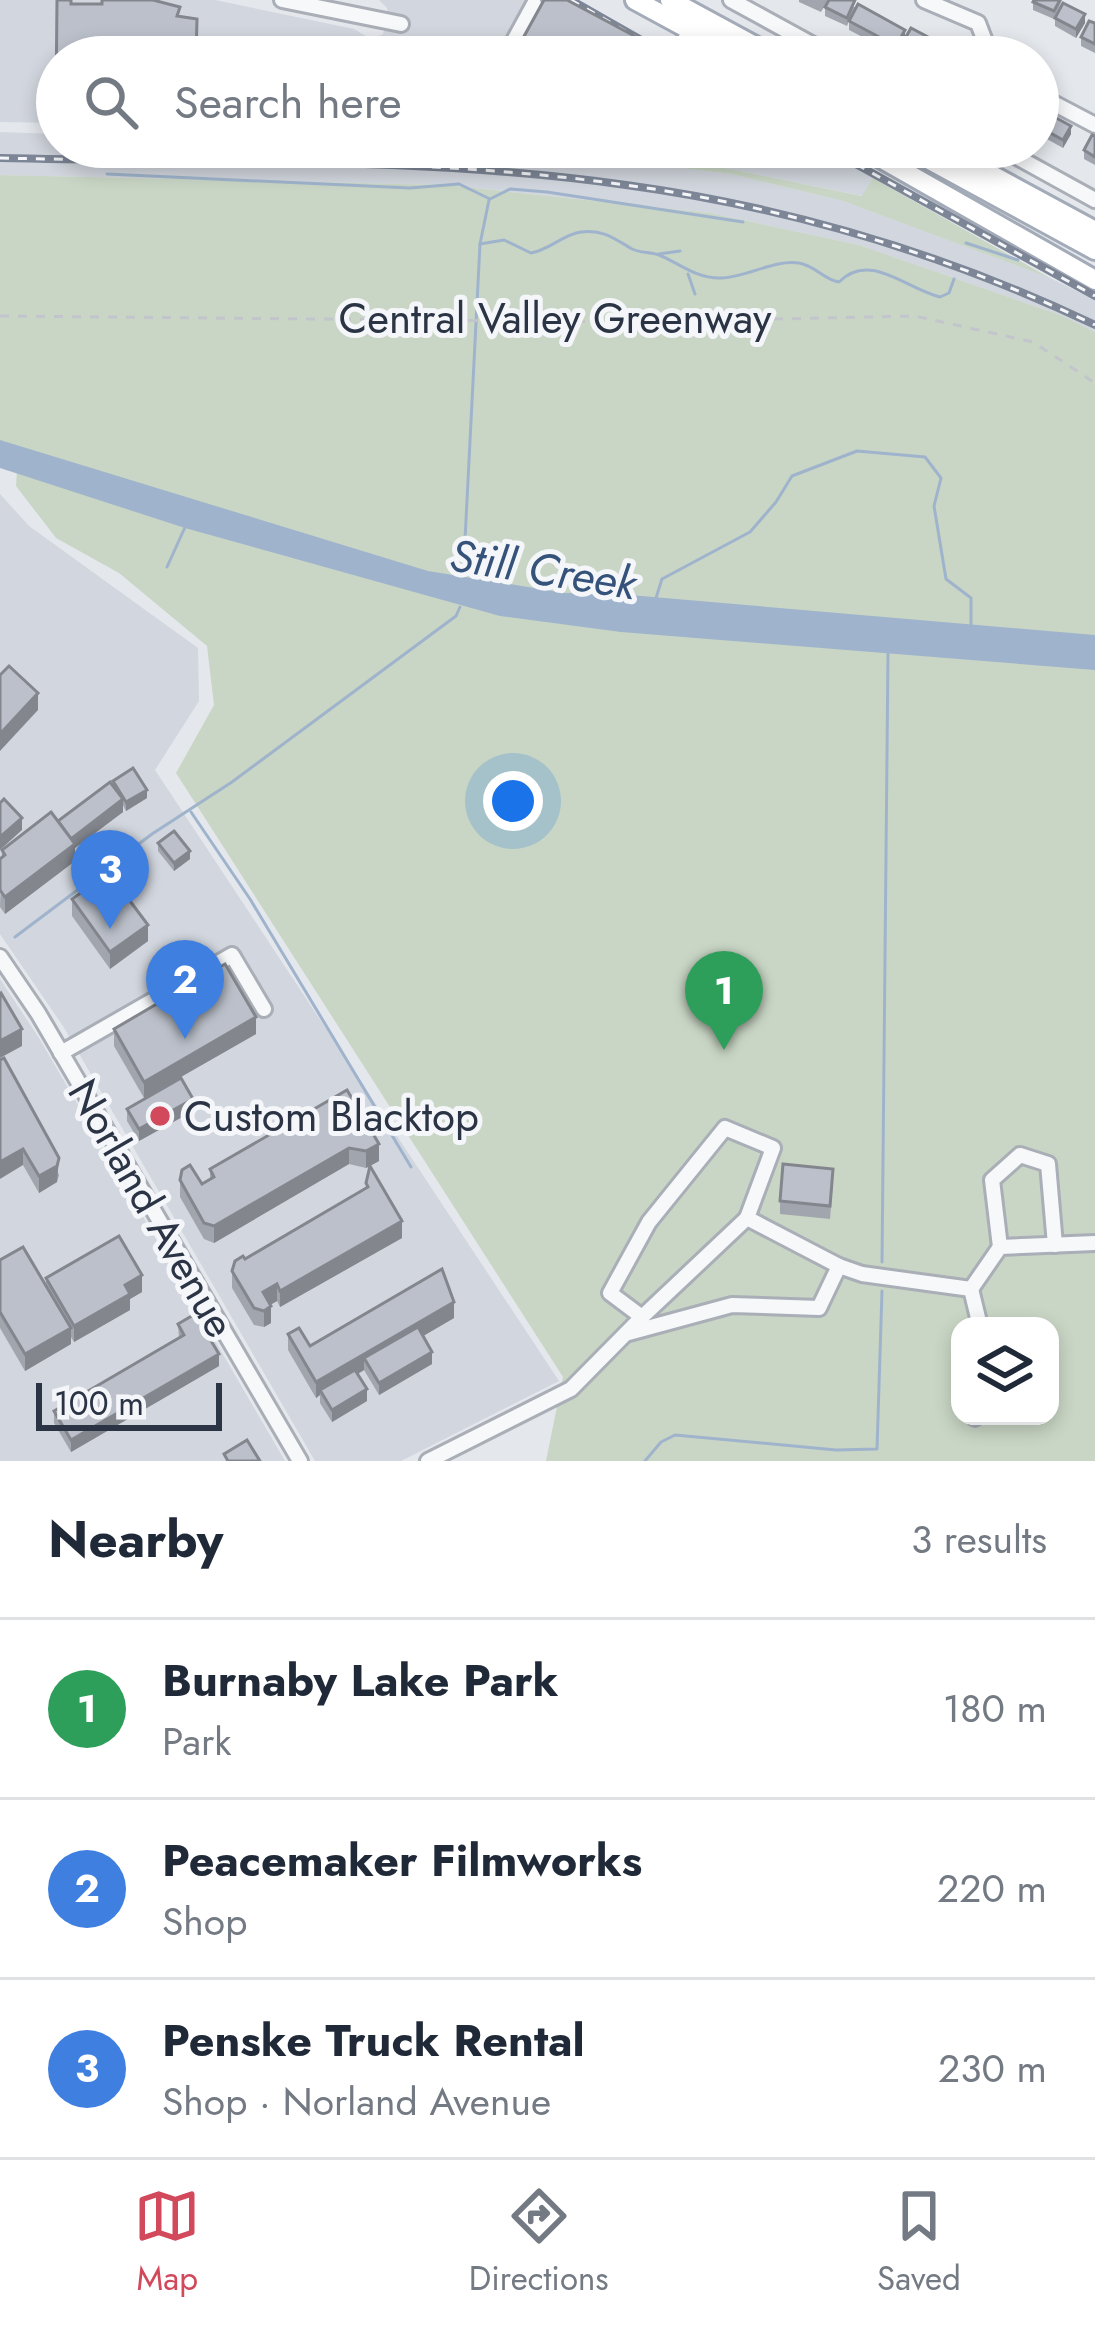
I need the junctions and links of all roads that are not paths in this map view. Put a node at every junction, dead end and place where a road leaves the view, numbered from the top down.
1 (282, 0) edge
2 (670, 0) edge
3 (731, 0) edge
4 (925, 0) edge
5 (638, 2) edge
6 (534, 4) dead end
7 (401, 24) dead end
8 (516, 36) edge
9 (679, 36) edge
10 (701, 36) edge
11 (736, 36) edge
12 (797, 36) edge
13 (983, 36) edge
14 (1059, 106) edge
15 (1095, 125) edge
16 (898, 168) edge
17 (945, 168) edge
18 (979, 168) edge
19 (1037, 168) edge
20 (1095, 200) edge
21 (1095, 231) edge
22 (1095, 250) edge
23 (1095, 280) edge
24 (0, 957) edge
25 (264, 1010) dead end
26 (62, 1053) junction
27 (747, 1218) junction
28 (1095, 1243) edge
29 (1055, 1245) junction
30 (1000, 1247) junction
31 (839, 1266) junction
32 (971, 1289) junction
33 (642, 1317) junction
34 (978, 1317) edge
35 (625, 1334) junction
36 (300, 1461) edge
37 (428, 1461) edge

1 - 7 street
2 - 11 main road
3 - 12 street
4 - 13 street
5 - 9 main road
5 - 10 main road
6 - 8 street
14 - 15 street
16 - 23 main road
17 - 22 main road
18 - 21 main road
19 - 20 street
24 - 26 street, Norland Avenue
25 - 26 street
26 - 36 street, Norland Avenue
27 - 31 street
27 - 33 street
27 - 33 street
28 - 29 street
29 - 30 street
29 - 30 street
30 - 32 street
31 - 32 street
31 - 35 street
32 - 34 street
33 - 35 street
35 - 37 street

